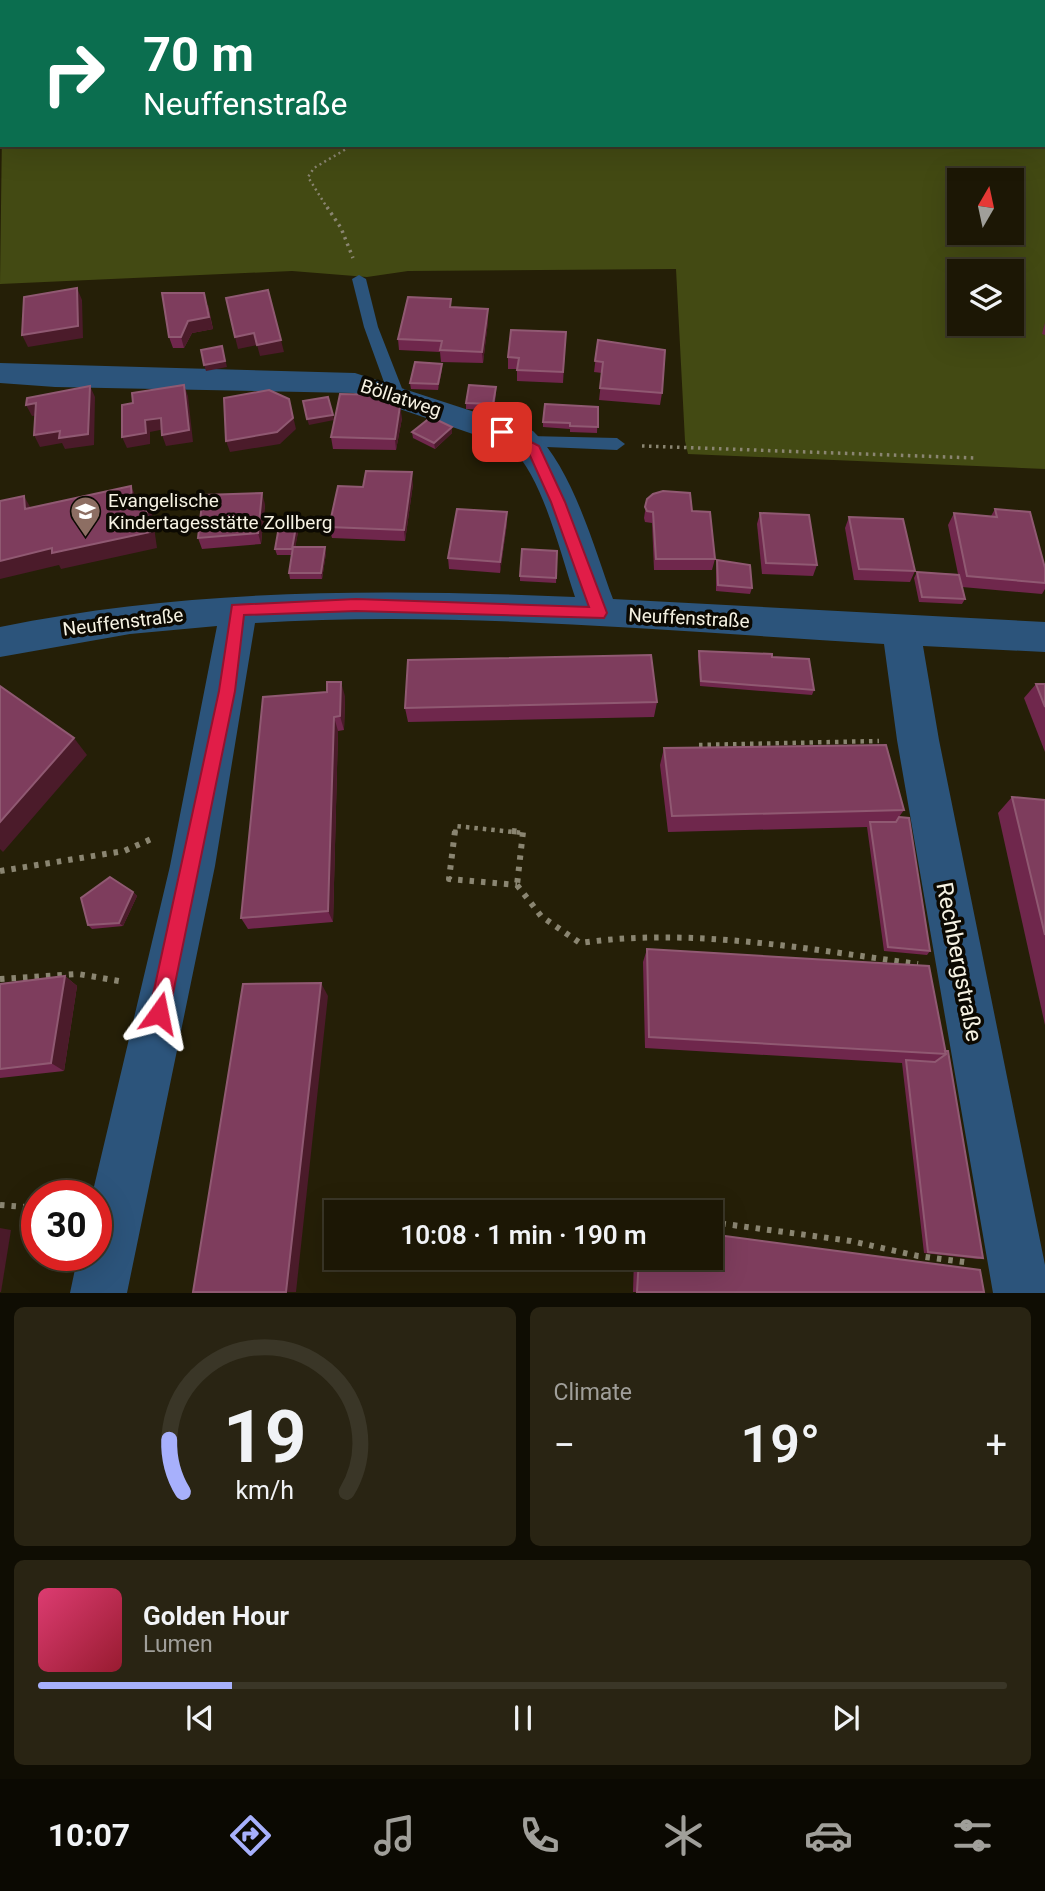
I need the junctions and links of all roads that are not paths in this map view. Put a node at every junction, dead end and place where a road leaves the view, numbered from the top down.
1 (359, 279) road end
2 (0, 373) edge
3 (397, 397) junction
4 (529, 442) junction
5 (617, 444) road end
6 (237, 609) junction
7 (599, 613) junction
8 (901, 631) junction
9 (1045, 637) edge
10 (0, 642) edge
11 (1019, 1280) edge
12 (98, 1293) edge

1 - 3 lane
2 - 3 street, Böllatweg
3 - 4 street, Böllatweg
4 - 5 lane
4 - 7 street
6 - 7 street, Neuffenstraße
6 - 10 street, Neuffenstraße
6 - 12 street
7 - 8 street, Neuffenstraße
8 - 9 street, Neuffenstraße
8 - 11 street, Rechbergstraße

